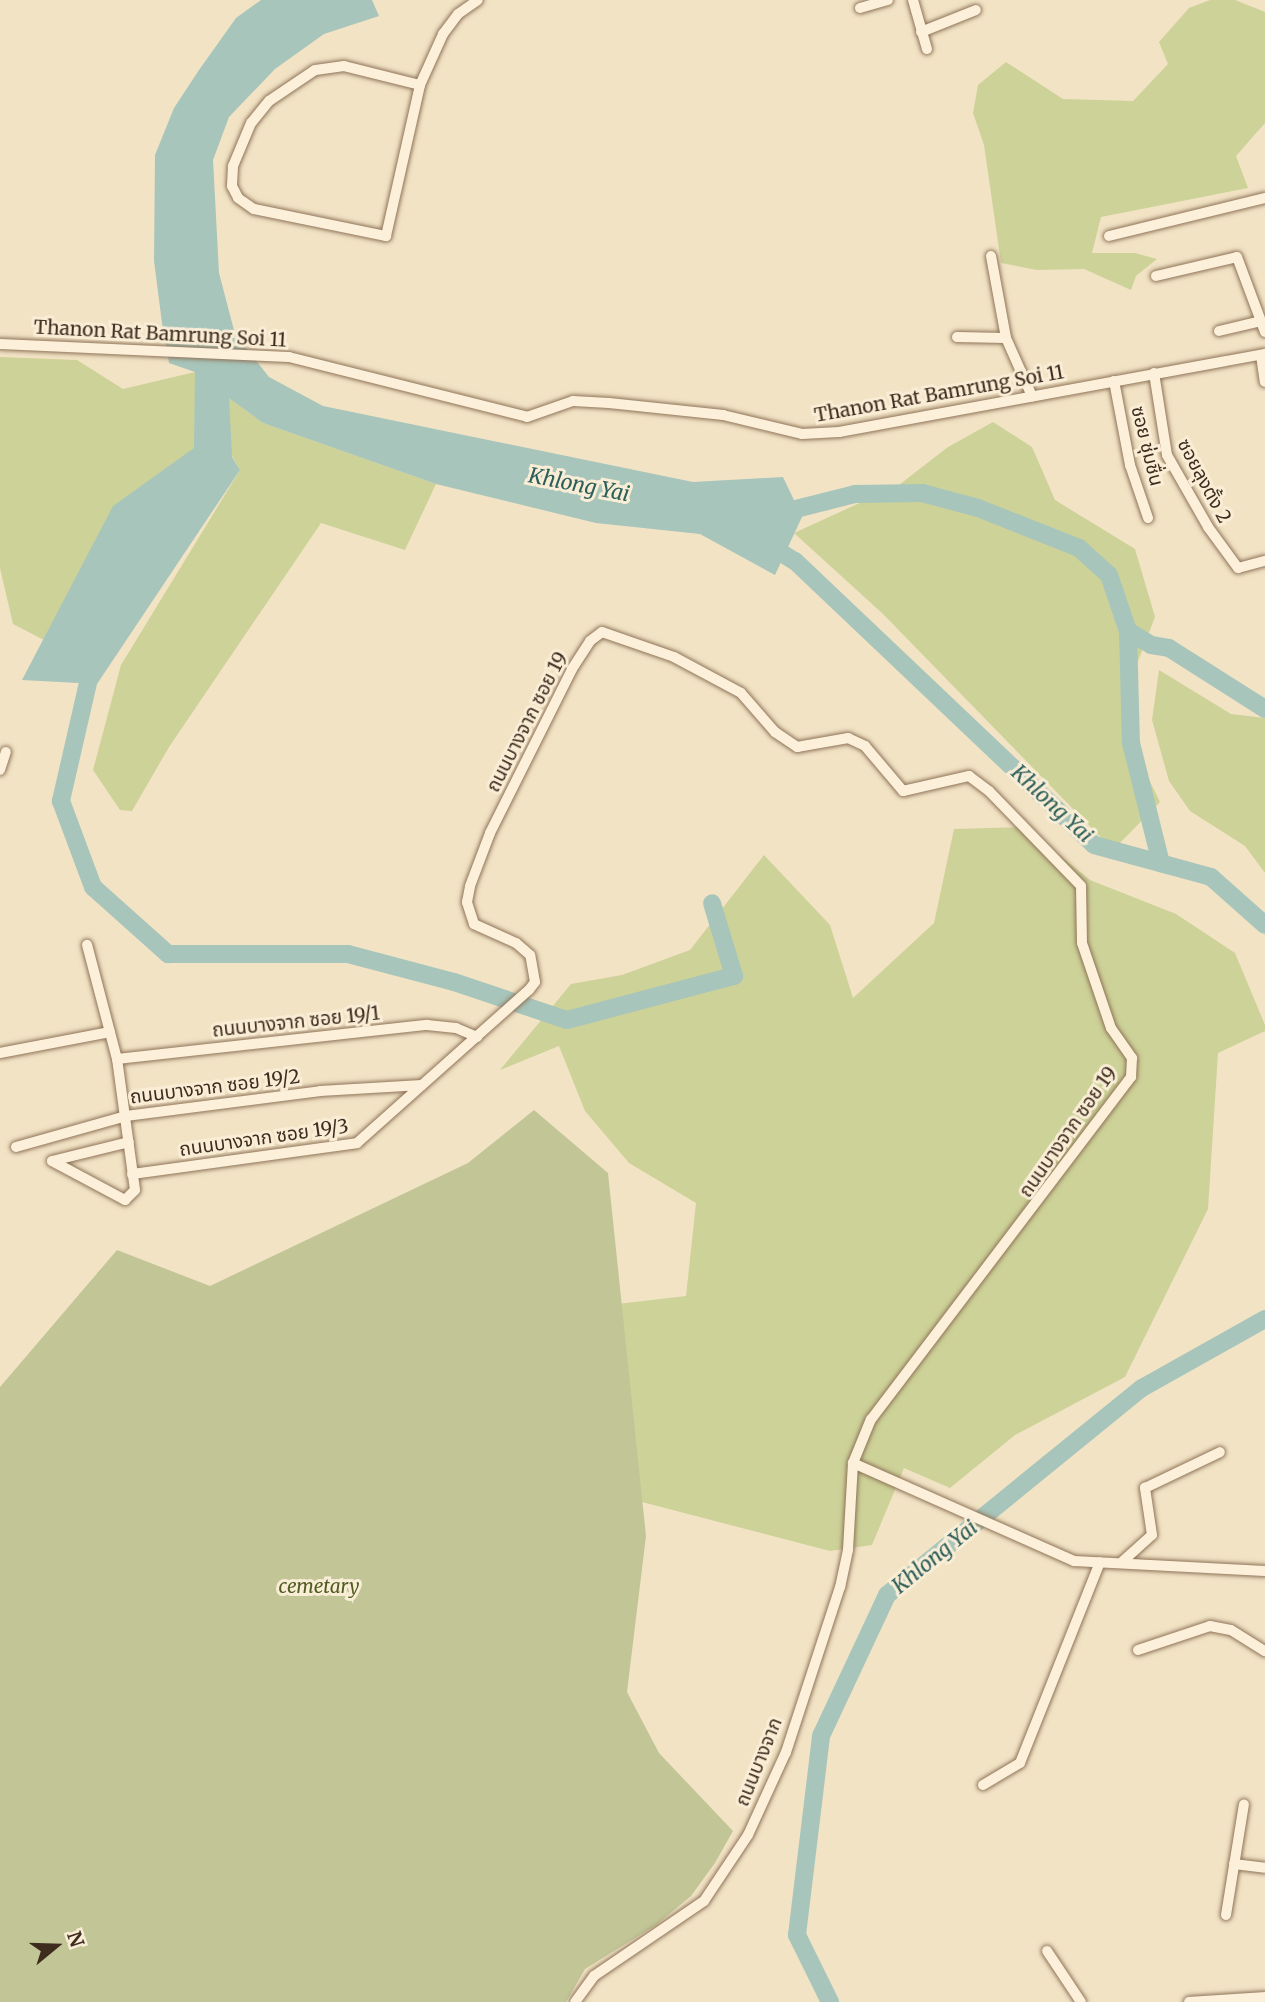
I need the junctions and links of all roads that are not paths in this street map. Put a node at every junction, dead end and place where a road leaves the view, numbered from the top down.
1 (478, 0) edge
2 (888, 0) edge
3 (913, 0) edge
4 (860, 8) dead end
5 (976, 10) dead end
6 (921, 32) junction
7 (927, 49) dead end
8 (420, 85) junction
9 (1265, 198) edge
10 (1109, 236) dead end
11 (991, 256) dead end
12 (1156, 276) dead end
13 (1261, 321) junction
14 (1219, 331) dead end
15 (1265, 332) edge
16 (957, 337) dead end
17 (1006, 338) junction
18 (0, 344) edge
19 (1263, 355) edge
20 (1154, 373) junction
21 (1114, 381) junction
22 (1265, 382) edge
23 (1032, 396) junction
24 (1148, 518) dead end
25 (1265, 561) edge
26 (6, 752) dead end
27 (0, 770) edge
28 (88, 945) dead end
29 (110, 1031) junction
30 (477, 1037) junction
31 (0, 1053) edge
32 (117, 1059) junction
33 (422, 1085) junction
34 (126, 1116) junction
35 (129, 1142) junction
36 (16, 1147) dead end
37 (132, 1174) junction
38 (1220, 1452) dead end
39 (853, 1463) junction
40 (1100, 1562) junction
41 (1123, 1562) junction
42 (1265, 1571) edge
43 (1138, 1650) dead end
44 (1265, 1651) edge
45 (983, 1785) dead end
46 (1244, 1804) dead end
47 (1234, 1864) junction
48 (1265, 1868) edge
49 (1226, 1914) dead end
50 (1047, 1951) dead end
51 (1265, 1997) edge
52 (575, 2002) edge
53 (1081, 2002) edge
54 (1189, 2002) edge

1 - 8 street
2 - 4 street
3 - 6 street
5 - 6 street
6 - 7 street
8 - 8 street
9 - 10 street
11 - 17 street
12 - 13 street
13 - 14 street
13 - 15 street
16 - 17 street
17 - 23 street
18 - 23 street, Thanon Rat Bamrung Soi 11
19 - 20 street, Thanon Rat Bamrung Soi 11
19 - 22 street
20 - 21 street, Thanon Rat Bamrung Soi 11
20 - 25 street, ซอยลุงตั้ง 2
21 - 23 street, Thanon Rat Bamrung Soi 11
21 - 24 street, ซอย ชุ่มชื่น
26 - 27 street
28 - 29 street
29 - 31 street
29 - 32 street
30 - 32 street, ถนนบางจาก ซอย 19/1
30 - 33 street, ถนนบางจาก ซอย 19
30 - 39 street, ถนนบางจาก ซอย 19
32 - 34 street
33 - 34 street, ถนนบางจาก ซอย 19/2
33 - 37 street, ถนนบางจาก ซอย 19/3
34 - 35 street
34 - 36 street, ถนนบางจาก ซอย 19/2
35 - 37 street
35 - 37 street
38 - 41 street
39 - 40 street
39 - 52 street, ถนนบางจาก
40 - 41 street
40 - 45 street
41 - 42 street
43 - 44 street
46 - 47 street
47 - 48 street
47 - 49 street
50 - 53 street
51 - 54 street

